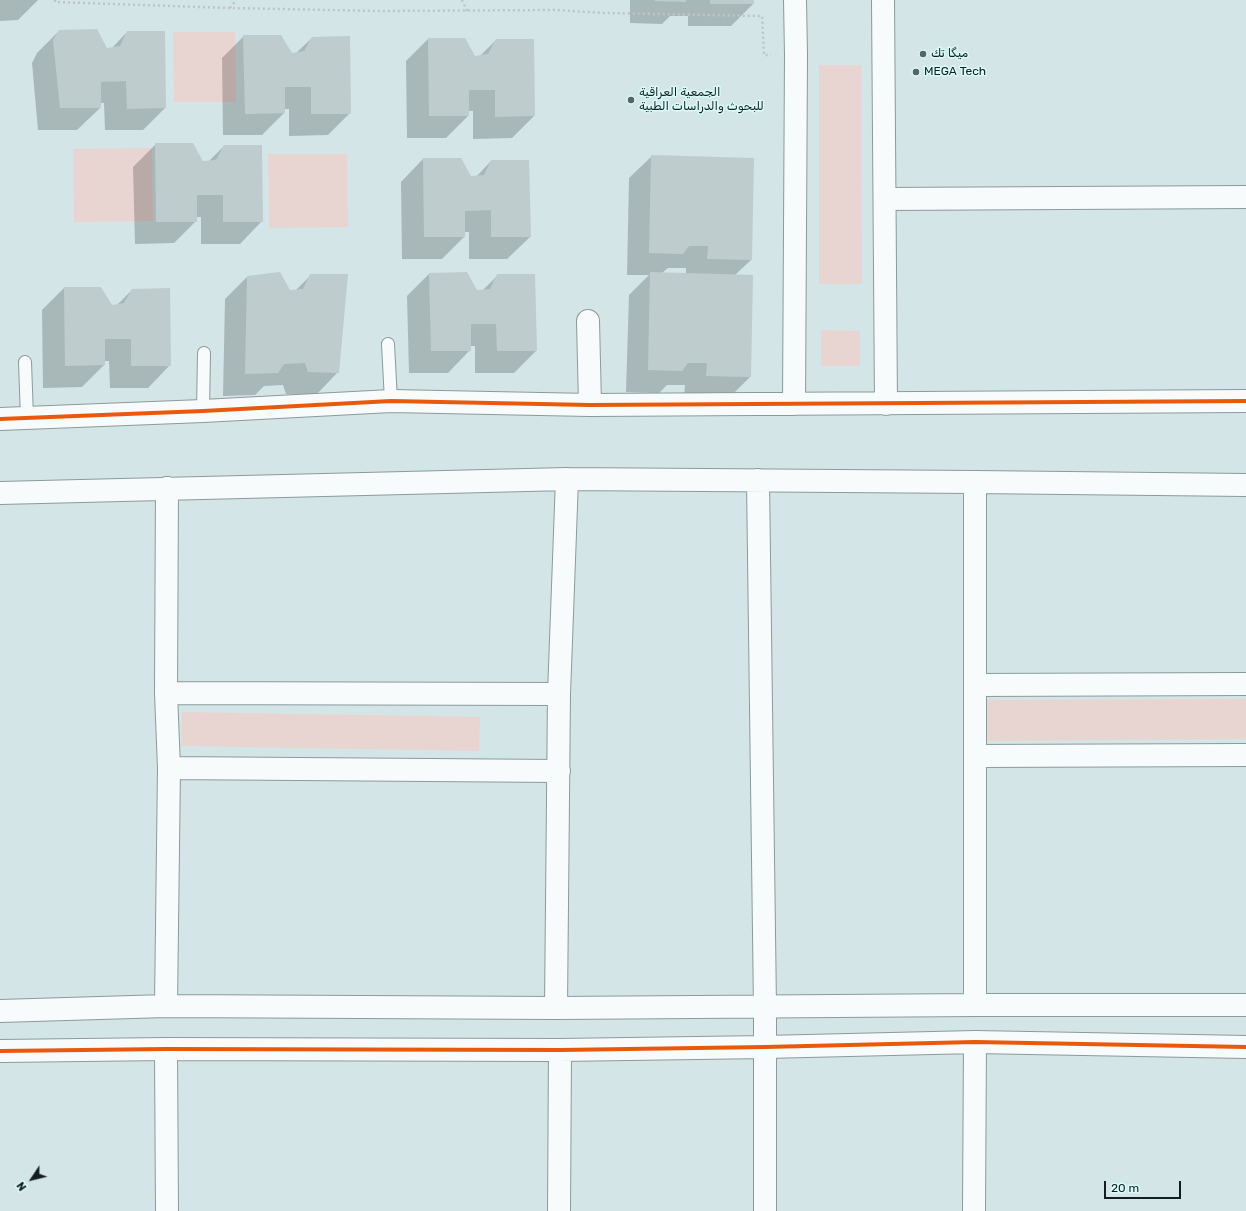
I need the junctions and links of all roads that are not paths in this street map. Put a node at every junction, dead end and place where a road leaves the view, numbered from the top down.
1 (883, 0) edge
2 (797, 1) edge
3 (1246, 197) edge
4 (885, 199) junction
5 (588, 320) dead end
6 (388, 344) dead end
7 (204, 353) dead end
8 (25, 362) dead end
9 (391, 401) junction
10 (1246, 401) edge
11 (794, 404) junction
12 (886, 404) junction
13 (590, 405) junction
14 (203, 411) junction
15 (27, 418) junction
16 (0, 419) edge
17 (567, 479) junction
18 (758, 480) junction
19 (975, 482) junction
20 (1246, 485) edge
21 (167, 488) junction
22 (0, 493) edge
23 (1246, 684) edge
24 (975, 685) junction
25 (166, 693) junction
26 (559, 694) junction
27 (1246, 755) edge
28 (976, 756) junction
29 (169, 768) junction
30 (559, 771) junction
31 (975, 1005) junction
32 (1246, 1005) edge
33 (166, 1006) junction
34 (556, 1008) junction
35 (765, 1008) junction
36 (0, 1011) edge
37 (975, 1042) junction
38 (765, 1047) junction
39 (1246, 1047) edge
40 (166, 1049) junction
41 (560, 1050) junction
42 (0, 1051) edge
43 (167, 1211) edge
44 (559, 1211) edge
45 (765, 1211) edge
46 (974, 1211) edge

1 - 4 street
2 - 11 street
3 - 4 street
4 - 12 street
5 - 13 street
6 - 9 lane
7 - 14 lane
8 - 15 lane
9 - 13 street
9 - 14 street
10 - 12 street
11 - 12 street
11 - 13 street
14 - 15 street
15 - 16 street
17 - 18 street
17 - 21 street
17 - 26 street
18 - 19 street
18 - 35 street
19 - 20 street
19 - 24 street
21 - 22 street
21 - 25 street
23 - 24 street
24 - 28 street
25 - 26 street
25 - 29 street
26 - 30 street
27 - 28 street
28 - 31 street
29 - 30 street
29 - 33 street
30 - 34 street
31 - 32 street
31 - 35 street
33 - 34 street
33 - 36 street
34 - 35 street
35 - 38 street
37 - 38 street
37 - 39 street
37 - 46 street
38 - 41 street
38 - 45 street
40 - 41 street
40 - 42 street
40 - 43 street
41 - 44 street

